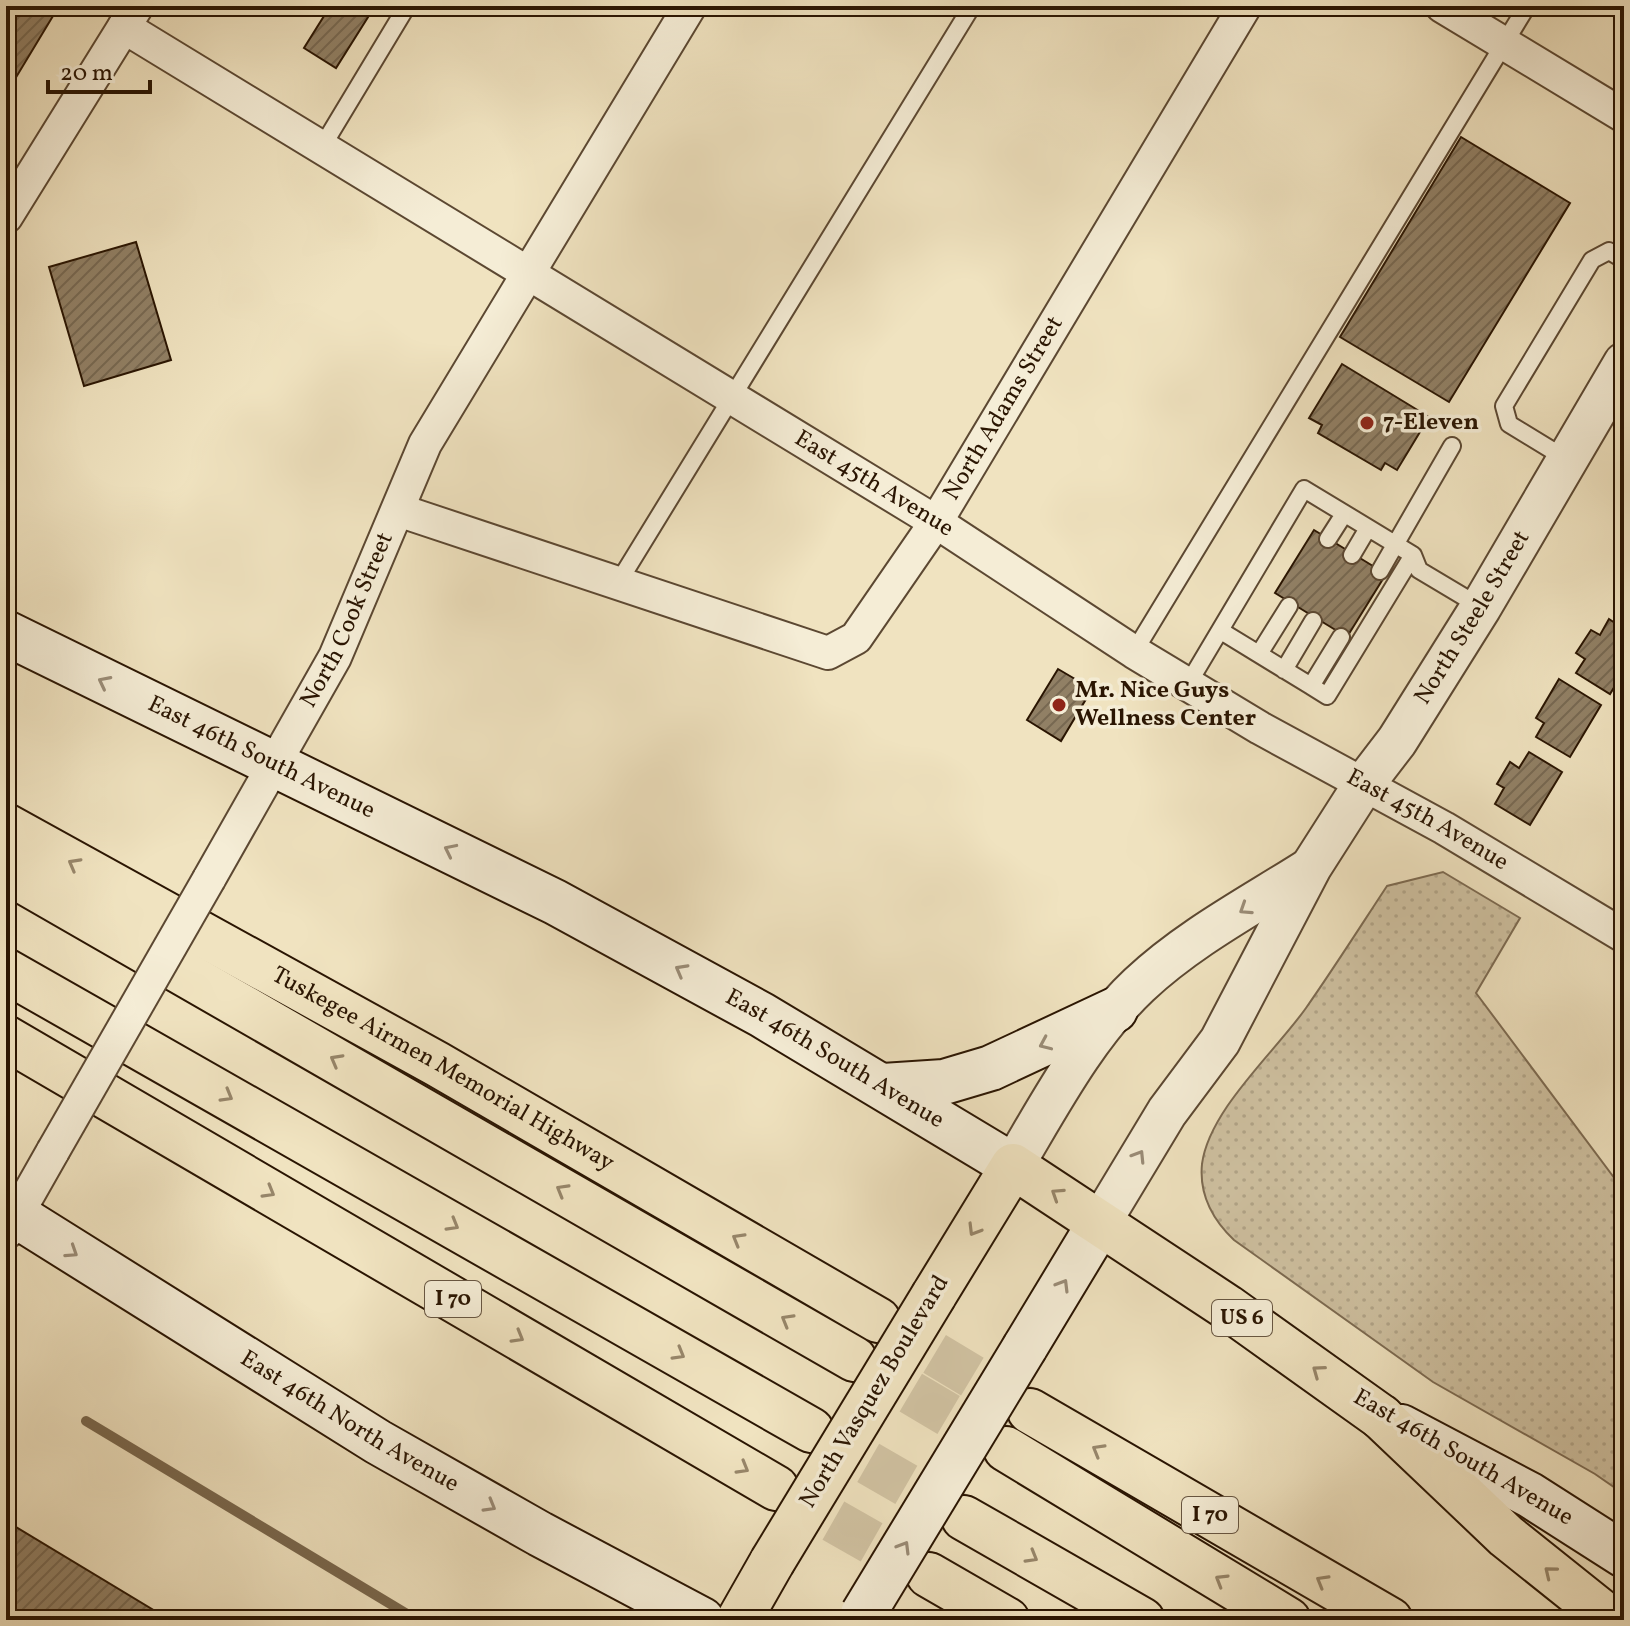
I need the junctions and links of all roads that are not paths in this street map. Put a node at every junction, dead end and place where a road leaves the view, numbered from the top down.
1 (407, 6) edge
2 (690, 6) edge
3 (972, 6) edge
4 (1245, 6) edge
5 (1442, 6) edge
6 (1527, 6) edge
7 (130, 16) edge
8 (1504, 44) junction
9 (1624, 116) edge
10 (322, 147) junction
11 (6, 217) edge
12 (1624, 260) edge
13 (528, 271) junction
14 (1624, 363) edge
15 (734, 398) junction
16 (1452, 446) dead end
17 (1568, 460) junction
18 (398, 510) junction
19 (1344, 514) junction
20 (936, 522) junction
21 (1368, 528) junction
22 (1328, 539) dead end
23 (1395, 544) junction
24 (1352, 555) dead end
25 (1413, 555) junction
26 (1380, 571) dead end
27 (618, 583) junction
28 (1289, 606) dead end
29 (1481, 607) junction
30 (1313, 621) dead end
31 (1221, 631) junction
32 (6, 633) edge
33 (1341, 637) dead end
34 (1134, 652) junction
35 (1259, 654) junction
36 (1284, 670) junction
37 (1188, 684) junction
38 (1311, 686) junction
39 (274, 766) junction
40 (1364, 784) junction
41 (6, 826) edge
42 (1311, 867) junction
43 (6, 871) edge
44 (1624, 936) edge
45 (6, 971) edge
46 (1115, 1010) junction
47 (6, 1038) edge
48 (883, 1086) junction
49 (1013, 1166) junction
50 (9, 1220) edge
51 (1100, 1223) junction
52 (878, 1320) tunnel mouth
53 (854, 1359) tunnel mouth
54 (1030, 1411) tunnel mouth
55 (1381, 1417) junction
56 (811, 1430) tunnel mouth
57 (1006, 1449) tunnel mouth
58 (776, 1488) tunnel mouth
59 (964, 1518) tunnel mouth
60 (1624, 1555) edge
61 (929, 1575) tunnel mouth
62 (861, 1617) edge
63 (702, 1620) edge
64 (739, 1620) edge
65 (1007, 1620) edge
66 (1142, 1620) edge
67 (1288, 1620) edge
68 (1390, 1620) edge
69 (1611, 1620) edge

1 - 10 lane
2 - 13 street, North Cook Street
3 - 15 lane
4 - 20 street, North Adams Street
5 - 8 street
6 - 8 lane
7 - 10 street, East 45th Avenue
7 - 11 street
8 - 9 street
8 - 34 lane
10 - 13 street, East 45th Avenue
12 - 17 lane
13 - 15 street, East 45th Avenue
13 - 18 street, North Cook Street
14 - 17 street, North Steele Street
15 - 20 street, East 45th Avenue
15 - 27 lane
16 - 23 lane
17 - 29 street, North Steele Street
18 - 27 street, North Adams Street
18 - 39 street, North Cook Street
19 - 21 lane
19 - 22 lane
19 - 31 lane
20 - 27 street, North Adams Street
20 - 34 street, East 45th Avenue
21 - 23 lane
21 - 24 lane
23 - 25 lane
23 - 26 lane
25 - 29 lane
25 - 38 lane
28 - 35 lane
29 - 40 street, North Steele Street
30 - 36 lane
31 - 35 lane
31 - 37 lane
39 -> 32 main road, East 46th South Avenue
33 - 38 lane
34 - 37 street, East 45th Avenue
35 - 36 lane
36 - 38 lane
37 - 40 street, East 45th Avenue
48 -> 39 main road, East 46th South Avenue
39 - 50 street, North Cook Street, bridge
40 - 42 street, North Steele Street
40 - 44 street, East 45th Avenue
52 -> 41 highway, Tuskegee Airmen Memorial Highway
42 -> 46 street, North Steele Street
51 -> 42 street, North Steele Street
53 -> 43 highway
45 -> 56 highway
46 -> 48 main road
46 - 49 street, North Steele Street
47 -> 58 highway, I 70
48 - 49 main road, East 46th South Avenue
51 -> 49 highway, East 46th South Avenue / US 6
49 -> 64 highway, North Vasquez Boulevard, bridge
50 -> 63 main road, East 46th North Avenue
55 -> 51 highway, East 46th South Avenue / US 6
62 -> 51 main road, bridge
68 -> 54 highway, I 70
55 - 60 main road, East 46th South Avenue
69 -> 55 highway, US 6
67 -> 57 highway
59 -> 66 highway
61 - 65 highway

